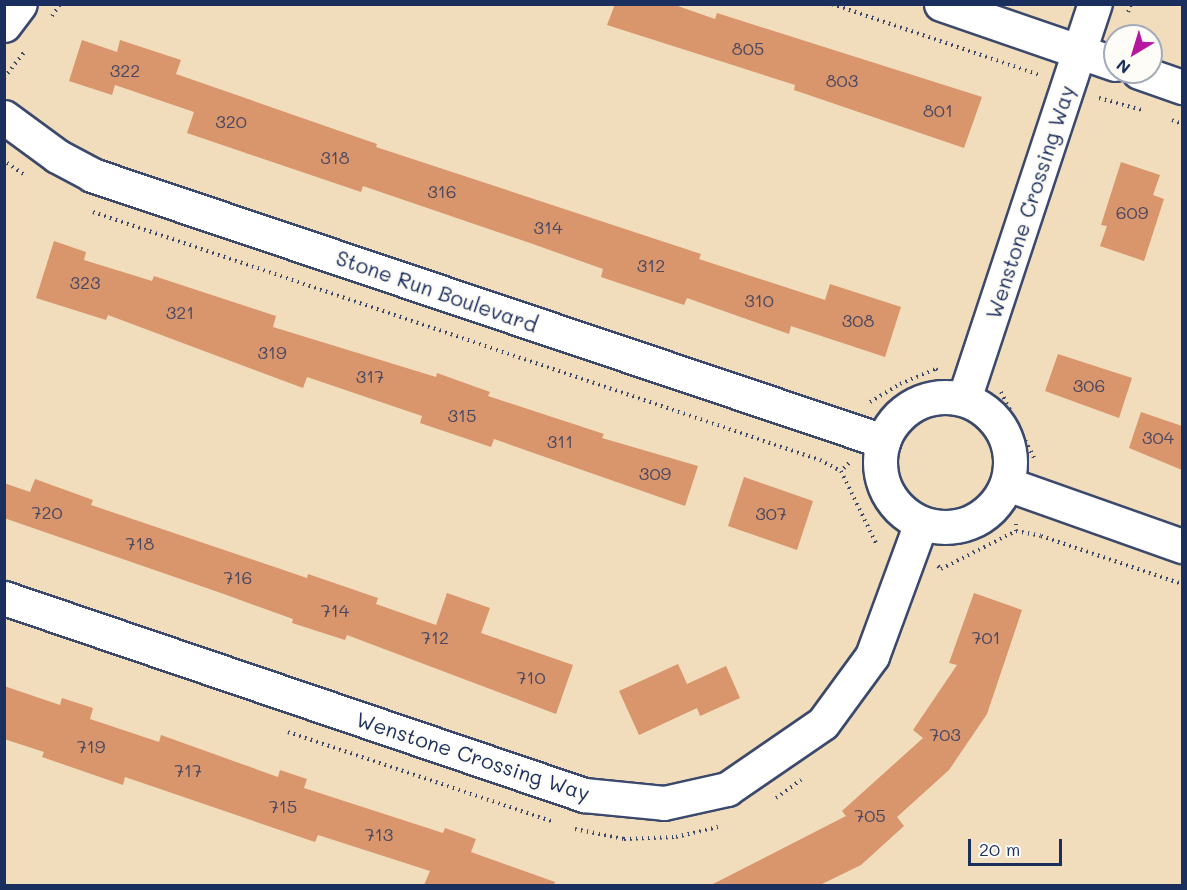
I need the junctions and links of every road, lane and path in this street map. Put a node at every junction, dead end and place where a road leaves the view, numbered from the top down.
1 (20, 4) edge
2 (832, 4) edge
3 (941, 4) edge
4 (1095, 4) edge
5 (4, 25) edge
6 (1080, 51) junction
7 (1103, 60) edge
8 (1040, 76) dead end
9 (1163, 80) edge
10 (1182, 87) edge
11 (4, 117) edge
12 (4, 161) edge
13 (30, 179) dead end
14 (90, 211) dead end
15 (966, 390) junction
16 (866, 404) dead end
17 (883, 441) junction
18 (850, 462) dead end
19 (841, 471) junction
20 (1019, 476) junction
21 (1016, 518) dead end
22 (921, 523) junction
23 (1016, 531) junction
24 (883, 545) dead end
25 (877, 546) junction
26 (1182, 546) edge
27 (874, 556) dead end
28 (931, 560) dead end
29 (1182, 584) edge
30 (4, 598) edge

1 - 5 street
2 - 8 path
3 - 6 street
4 - 6 street, Wenstone Crossing Way
6 - 7 street
6 - 15 street, Wenstone Crossing Way
9 - 10 street
11 - 17 street, Stone Run Boulevard
12 - 13 path
14 - 19 path
15 - 16 path
15 - 17 street
15 - 20 street
15 - 20 path
17 - 22 street
18 - 19 path
19 - 25 path
20 - 22 street
20 - 26 street
21 - 23 path
22 - 30 street, Wenstone Crossing Way
23 - 28 path
23 - 29 path
24 - 25 path
25 - 27 path

